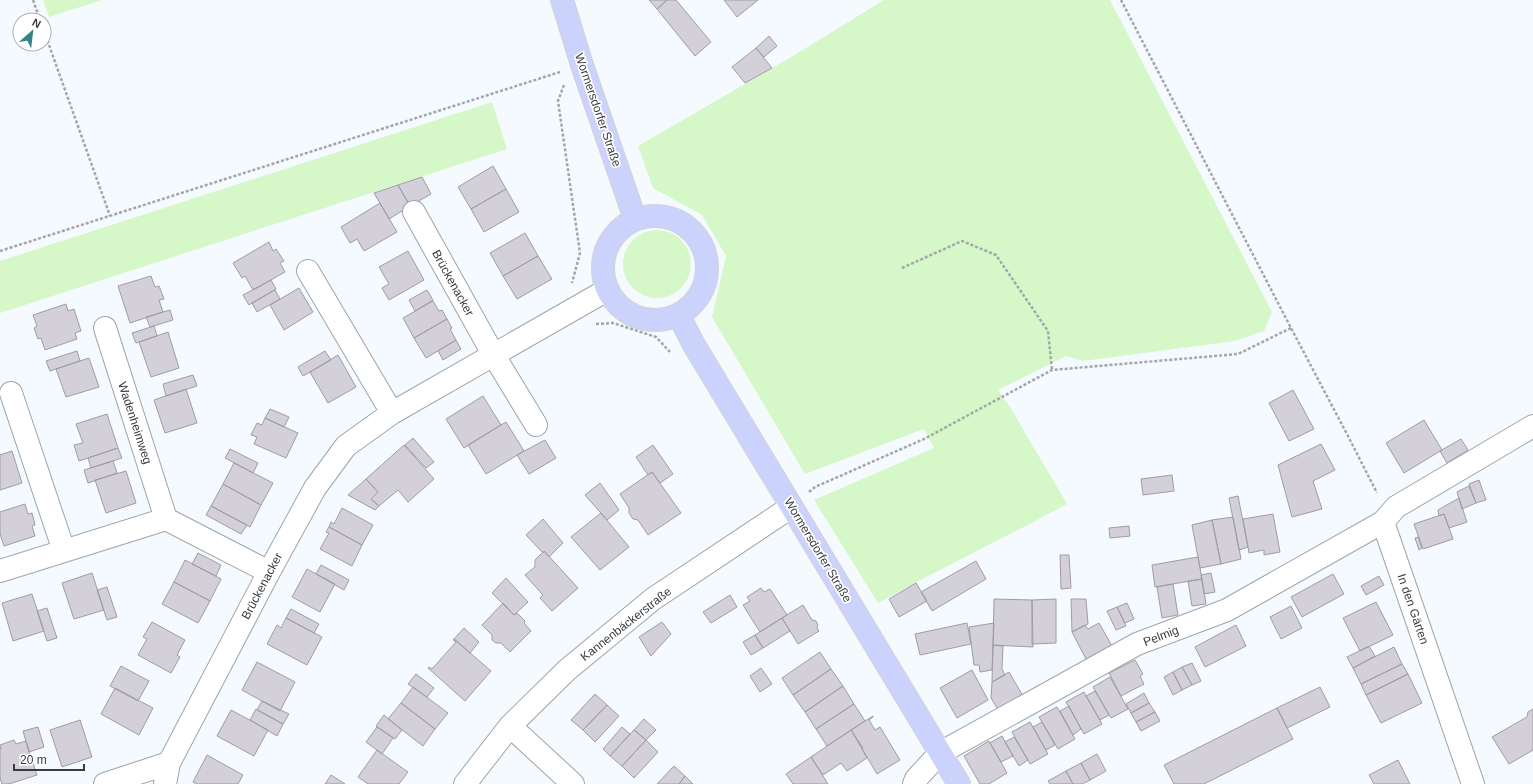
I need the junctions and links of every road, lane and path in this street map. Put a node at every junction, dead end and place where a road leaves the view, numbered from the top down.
1 (33, 0) edge
2 (562, 0) edge
3 (1121, 0) edge
4 (37, 12) edge
5 (51, 52) edge
6 (576, 67) junction
7 (414, 212) dead end
8 (110, 216) junction
9 (635, 219) junction
10 (0, 251) edge
11 (902, 268) dead end
12 (308, 271) dead end
13 (607, 290) junction
14 (580, 305) junction
15 (679, 316) junction
16 (105, 328) dead end
17 (1291, 328) junction
18 (494, 354) junction
19 (674, 356) dead end
20 (1052, 370) junction
21 (11, 393) dead end
22 (392, 413) junction
23 (536, 425) dead end
24 (1533, 426) edge
25 (791, 507) junction
26 (166, 519) junction
27 (1383, 522) junction
28 (64, 551) junction
29 (0, 571) edge
30 (269, 572) junction
31 (510, 726) junction
32 (940, 753) junction
33 (167, 774) edge
34 (105, 784) edge
35 (466, 784) edge
36 (573, 784) edge
37 (914, 784) edge
38 (959, 784) edge
39 (1473, 784) edge

1 - 4 path
2 - 6 main road, Wormersdorfer Straße
3 - 17 path
5 - 8 path
6 - 8 path
6 - 9 main road, Wormersdorfer Straße
6 - 14 path
7 - 18 street, Brückenacker
8 - 10 path
9 - 13 main road
9 - 15 main road
11 - 20 path
12 - 22 street
13 - 14 street, Brückenacker
13 - 15 main road
14 - 18 street, Brückenacker
14 - 19 path
15 - 25 main road, Wormersdorfer Straße
16 - 26 street, Wadenheimweg
17 - 20 path
17 - 27 path
18 - 22 street, Brückenacker
18 - 23 street, Brückenacker
20 - 25 path
21 - 28 street
22 - 30 street, Brückenacker
24 - 27 street, Pelmig
25 - 31 street, Kannenbäckerstraße
25 - 32 main road, Wormersdorfer Straße
26 - 28 street
26 - 30 street
27 - 32 street, Pelmig
27 - 39 street, In den Gärten
28 - 29 street
30 - 33 street, Brückenacker
31 - 35 street, Kannenbäckerstraße
31 - 36 street
32 - 37 street, Pelmig
32 - 38 main road, Wormersdorfer Straße
33 - 34 street

